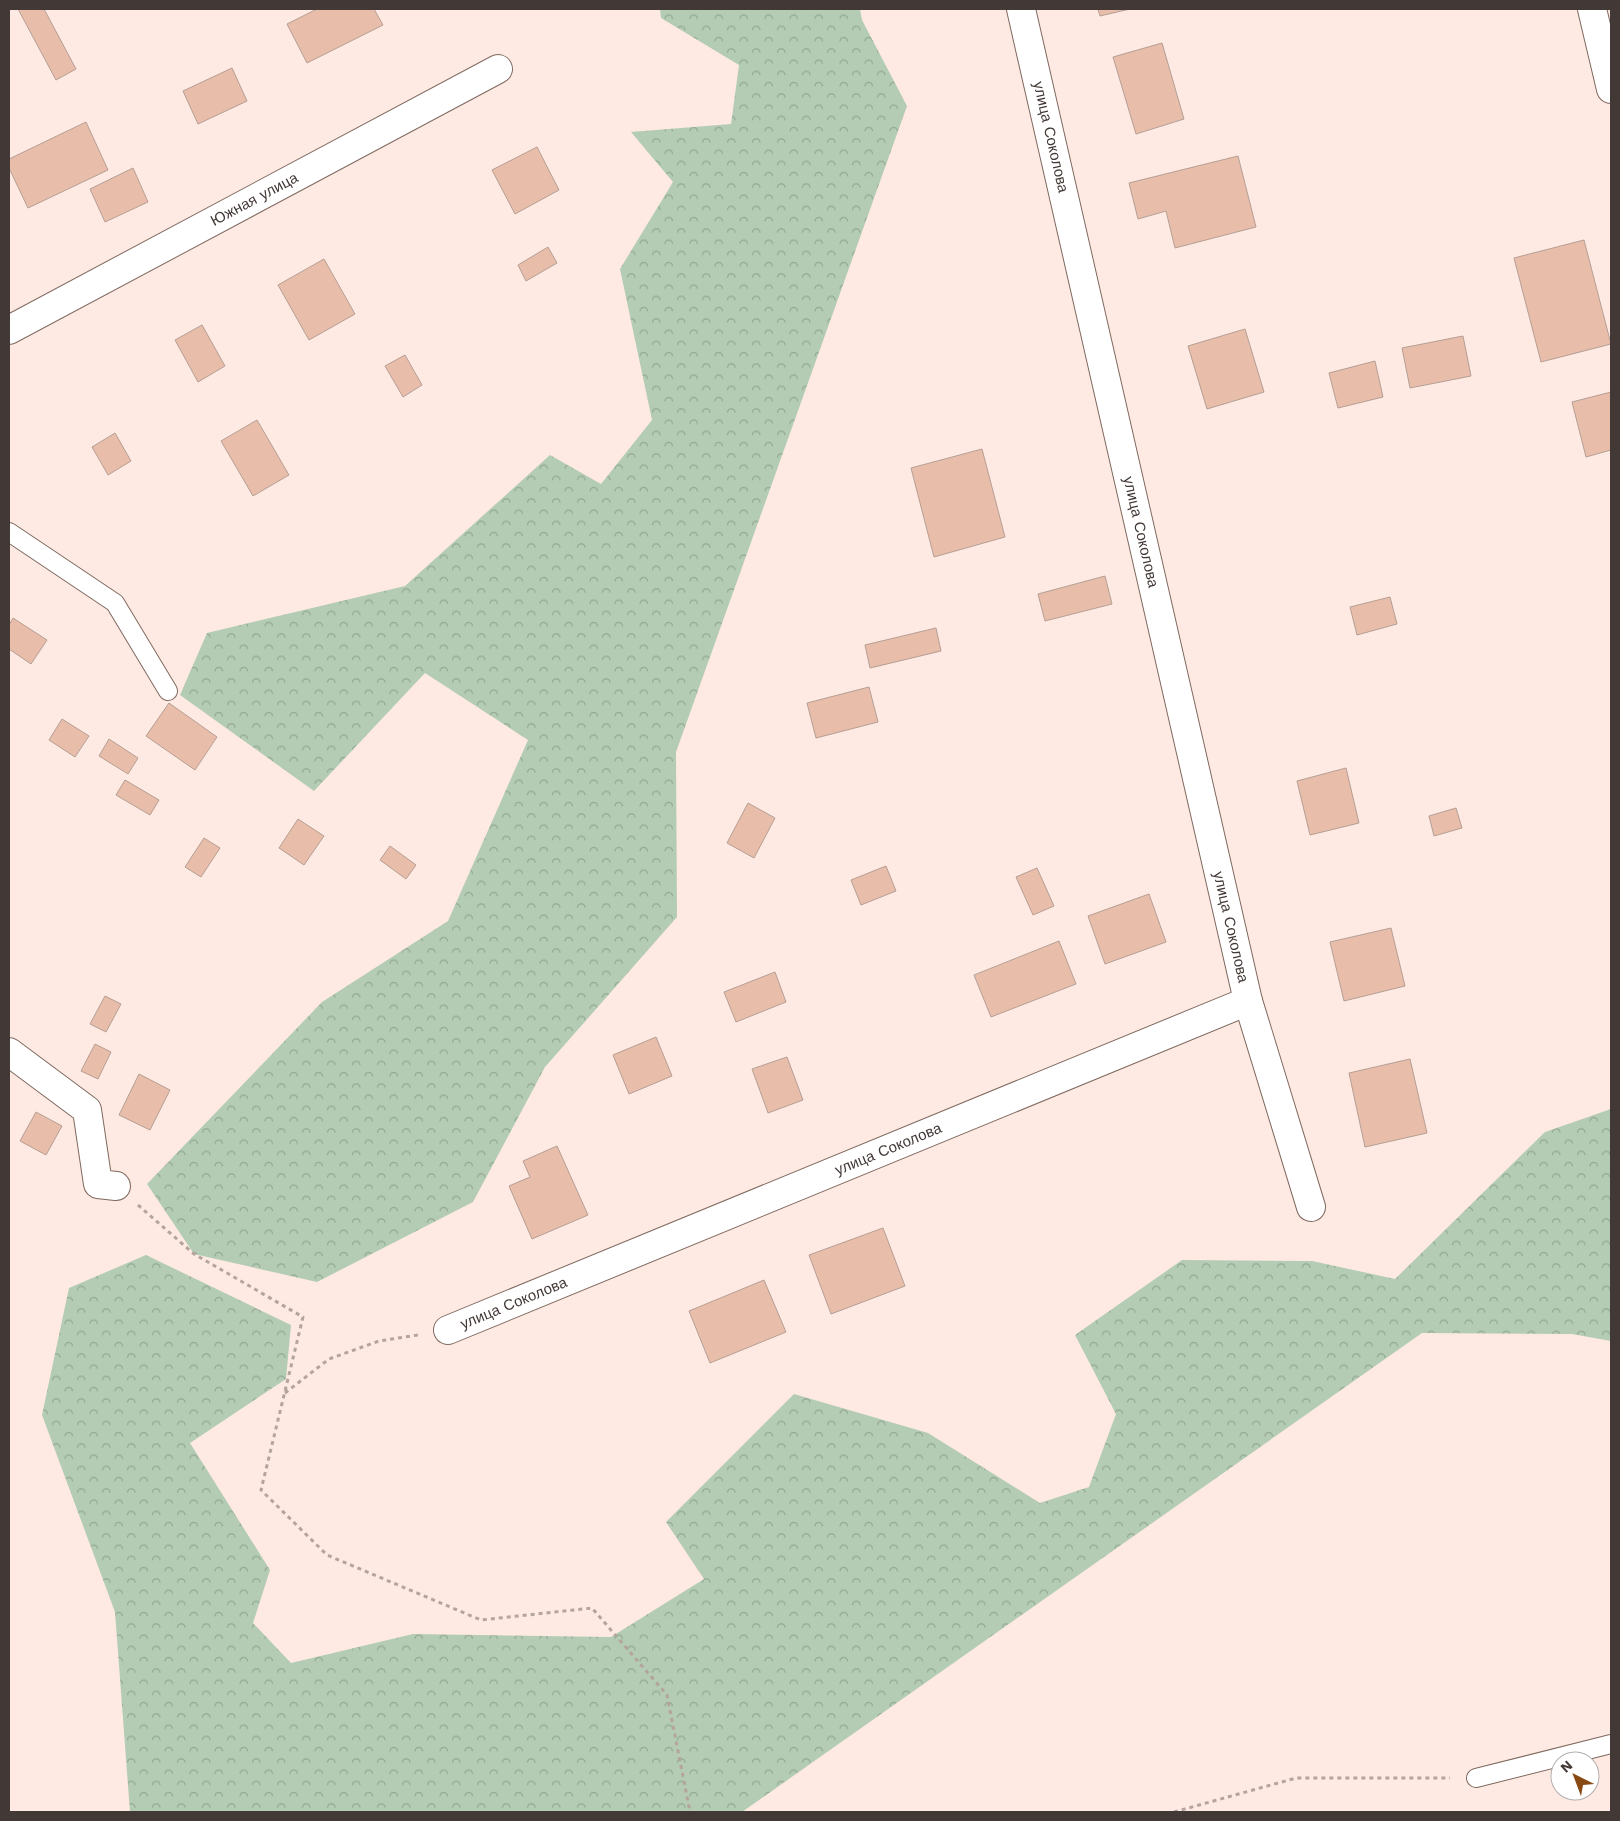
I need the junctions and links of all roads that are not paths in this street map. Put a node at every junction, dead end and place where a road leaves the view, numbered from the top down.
1 (1021, 9) edge
2 (1592, 9) edge
3 (498, 69) dead end
4 (1611, 88) edge
5 (9, 330) edge
6 (9, 532) edge
7 (168, 691) dead end
8 (1248, 1001) junction
9 (9, 1052) edge
10 (116, 1186) road end
11 (1312, 1207) dead end
12 (448, 1330) road end
13 (1611, 1744) edge
14 (1476, 1778) road end

1 - 8 street, улица Соколова
2 - 4 street
3 - 5 street, Южная улица
6 - 7 lane
8 - 11 street
8 - 12 street, улица Соколова
9 - 10 street
13 - 14 lane

